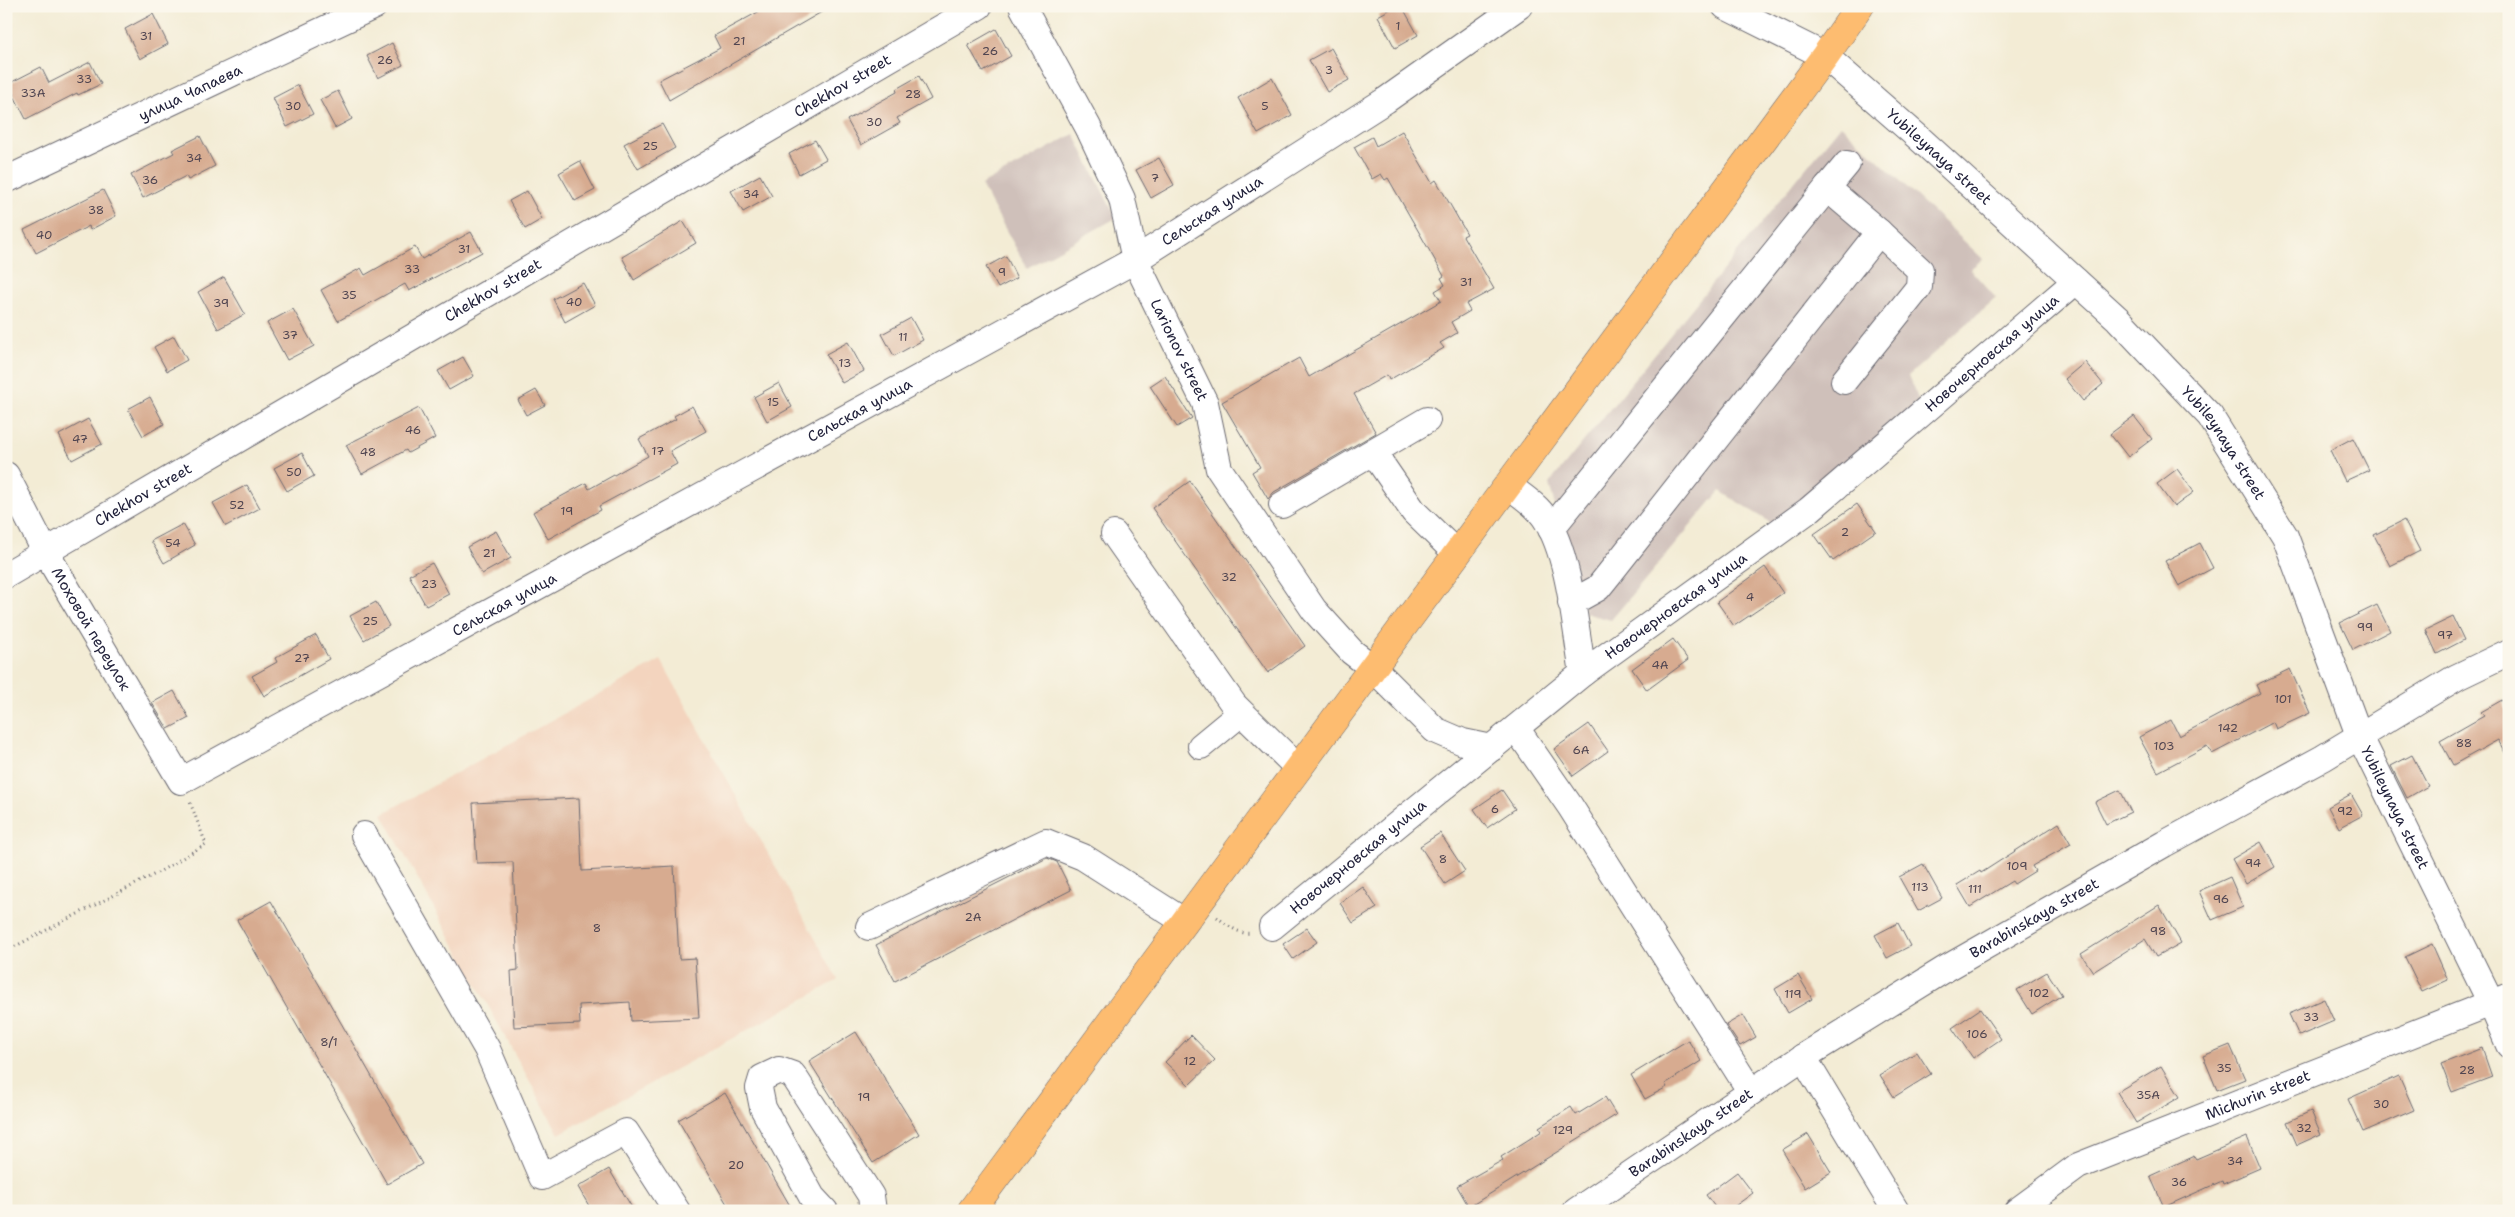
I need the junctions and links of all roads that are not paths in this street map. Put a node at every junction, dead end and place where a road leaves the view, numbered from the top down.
1 (374, 6) edge
2 (980, 6) edge
3 (1022, 6) edge
4 (1519, 6) edge
5 (1725, 6) edge
6 (1860, 6) edge
7 (1825, 56) junction
8 (1846, 164) dead end
9 (6, 180) edge
10 (1827, 188) junction
11 (1879, 232) junction
12 (1135, 260) junction
13 (2076, 280) junction
14 (1844, 381) dead end
15 (1427, 420) dead end
16 (1373, 452) junction
17 (6, 474) edge
18 (1508, 485) junction
19 (1282, 505) dead end
20 (1551, 529) junction
21 (1114, 534) dead end
22 (46, 553) junction
23 (1457, 554) junction
24 (6, 575) edge
25 (1571, 603) junction
26 (2509, 652) edge
27 (1373, 668) junction
28 (1583, 673) junction
29 (1241, 713) junction
30 (1516, 728) junction
31 (2360, 736) junction
32 (1201, 746) dead end
33 (1492, 748) junction
34 (1298, 768) junction
35 (181, 781) joint
36 (364, 835) dead end
37 (1192, 912) junction
38 (869, 927) dead end
39 (1272, 927) road end
40 (2500, 1000) edge
41 (2509, 1045) edge
42 (1803, 1057) junction
43 (1751, 1092) junction
44 (677, 1211) edge
45 (825, 1211) edge
46 (873, 1211) edge
47 (971, 1211) edge
48 (1576, 1211) edge
49 (1896, 1211) edge
50 (2017, 1211) edge

1 - 9 street, улица Чапаева
2 - 22 street, Chekhov street
3 - 12 street, Larionov street
4 - 12 street, Сельская улица
5 - 7 street, Yubileynaya street
6 - 7 main road
7 - 13 street, Yubileynaya street
7 - 18 main road
8 - 10 street
10 - 11 street
10 - 20 street
11 - 14 street
11 - 25 street
12 - 27 street, Larionov street
12 - 35 street, Сельская улица
13 - 28 street, Новочерновская улица
13 - 31 street, Yubileynaya street
15 - 16 street
16 - 19 street
16 - 23 street
17 - 22 street, Моховой переулок
18 - 20 street
18 - 23 main road
20 - 25 street
21 - 29 street
22 - 24 street, Chekhov street
22 - 35 street, Моховой переулок
23 - 27 main road
25 - 28 street
26 - 31 street, Barabinskaya street
27 - 33 street, Larionov street
27 - 34 main road
28 - 30 street, Новочерновская улица
29 - 32 street
29 - 34 street
30 - 33 street, Новочерновская улица
30 - 43 street
31 - 40 street, Yubileynaya street
31 - 42 street, Barabinskaya street
33 - 39 street, Новочерновская улица
34 - 37 main road
36 - 44 street
37 - 38 street
37 - 47 main road
40 - 41 street, Yubileynaya street
40 - 50 street, Michurin street
42 - 43 street, Barabinskaya street
42 - 49 street
43 - 48 street, Barabinskaya street
45 - 46 street

